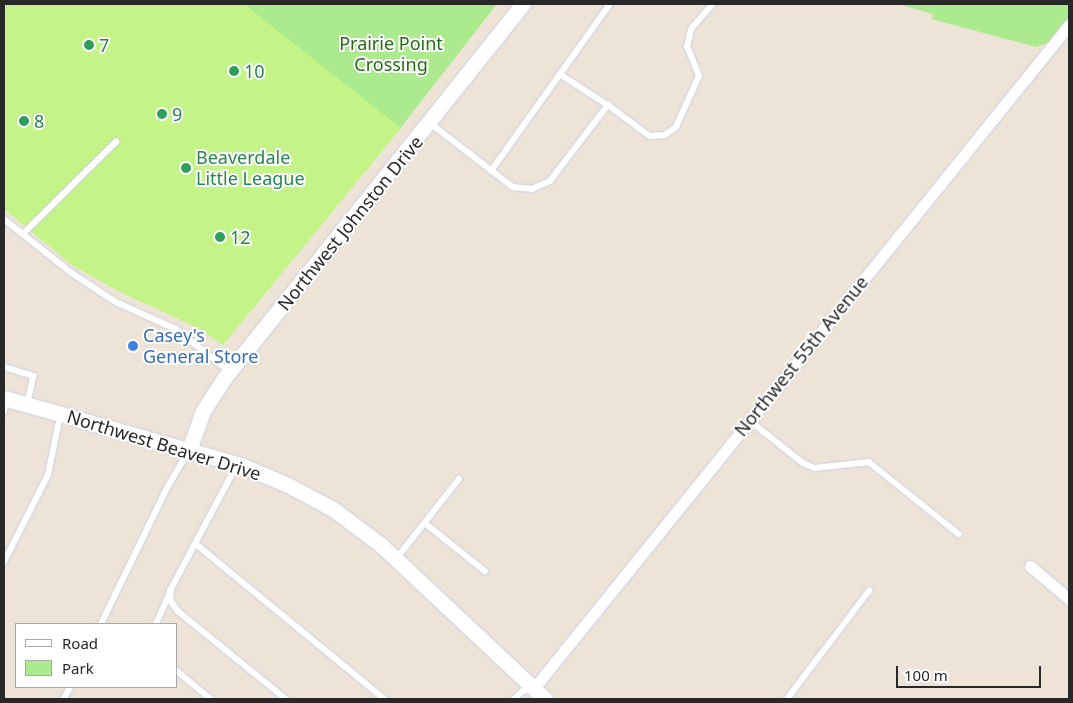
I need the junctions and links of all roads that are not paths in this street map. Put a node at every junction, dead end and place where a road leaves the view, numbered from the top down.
1 (523, 4) edge
2 (610, 4) edge
3 (712, 4) edge
4 (1069, 25) edge
5 (560, 74) junction
6 (608, 105) junction
7 (430, 124) junction
8 (116, 142) dead end
9 (491, 171) junction
10 (4, 219) edge
11 (23, 234) junction
12 (4, 367) edge
13 (229, 371) junction
14 (4, 403) edge
15 (27, 405) junction
16 (60, 414) junction
17 (749, 420) junction
18 (190, 450) junction
19 (238, 464) junction
20 (459, 479) dead end
21 (425, 523) junction
22 (959, 534) dead end
23 (196, 544) junction
24 (396, 560) junction
25 (4, 562) edge
26 (1030, 566) dead end
27 (485, 572) dead end
28 (171, 590) junction
29 (869, 591) dead end
30 (1069, 599) edge
31 (101, 623) edge
32 (156, 623) edge
33 (178, 672) edge
34 (540, 694) edge
35 (211, 699) edge
36 (286, 699) edge
37 (385, 699) edge
38 (514, 699) edge
39 (787, 699) edge

1 - 7 main road, Northwest Johnston Drive
2 - 5 lane
3 - 6 lane
4 - 17 street, Northwest 55th Avenue
5 - 6 lane
5 - 9 lane
6 - 9 lane
7 - 9 lane
7 - 13 main road, Northwest Johnston Drive
8 - 11 lane
10 - 11 lane
11 - 13 lane
12 - 15 lane
13 - 18 main road, Northwest Johnston Drive
14 - 15 main road, Northwest Beaver Drive
15 - 16 main road, Northwest Beaver Drive
16 - 18 main road, Northwest Beaver Drive
16 - 25 lane
17 - 22 lane
17 - 34 street, Northwest 55th Avenue
18 - 19 main road, Northwest Beaver Drive
18 - 31 lane
19 - 23 lane
19 - 24 main road, Northwest Beaver Drive
20 - 21 lane
21 - 24 lane
21 - 27 lane
23 - 28 lane
23 - 37 lane
24 - 34 main road, Northwest Beaver Drive
26 - 30 street
28 - 32 lane
28 - 36 lane
29 - 39 lane
33 - 35 lane
34 - 38 lane

